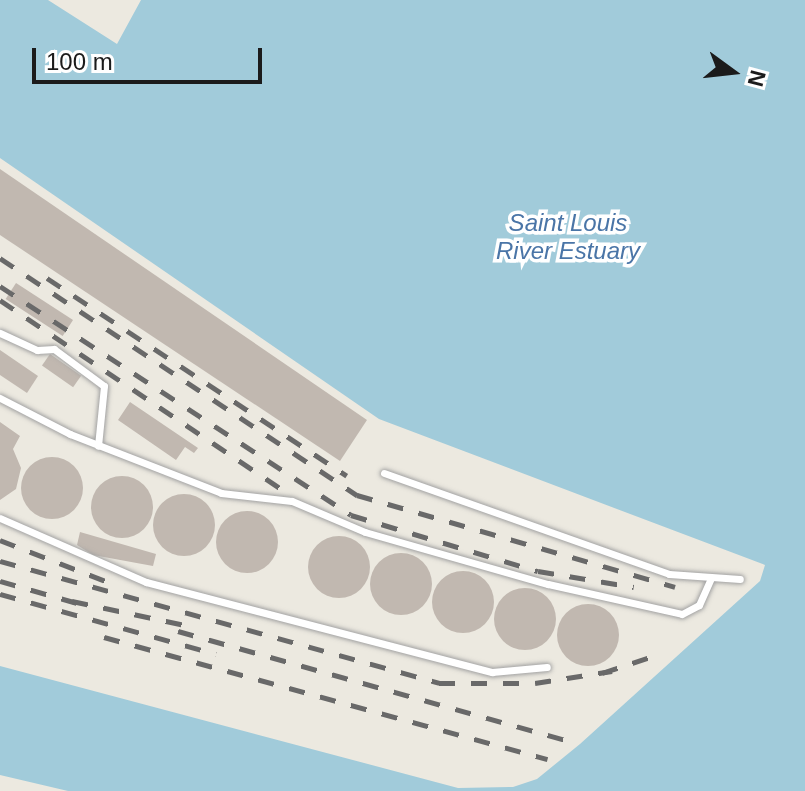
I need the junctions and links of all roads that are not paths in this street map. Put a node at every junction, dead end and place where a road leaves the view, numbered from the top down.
1 (0, 333) edge
2 (0, 398) edge
3 (98, 446) junction
4 (384, 473) dead end
5 (0, 518) edge
6 (711, 578) junction
7 (740, 579) dead end
8 (547, 667) dead end

1 - 3 lane
2 - 3 lane
3 - 6 lane
4 - 6 lane
5 - 8 lane
6 - 7 lane

